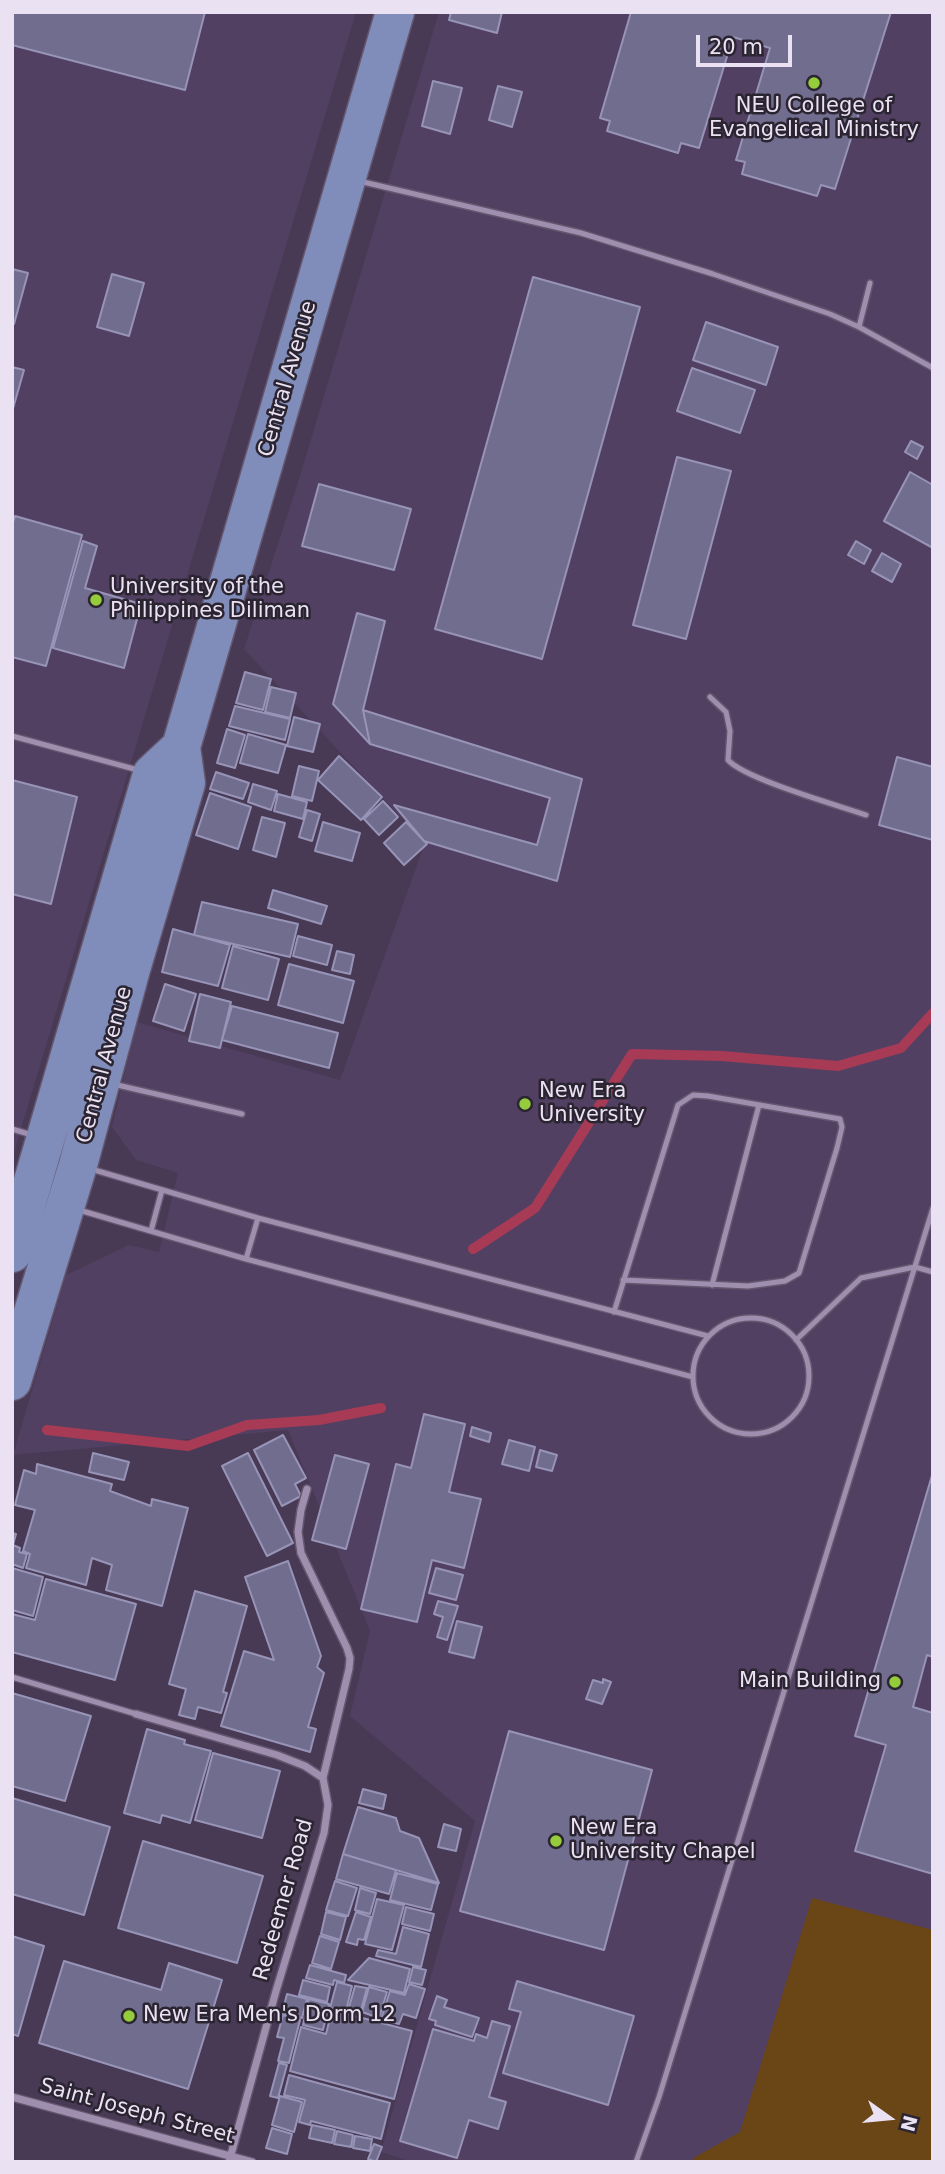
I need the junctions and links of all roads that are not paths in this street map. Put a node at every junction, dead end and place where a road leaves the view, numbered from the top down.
1 (395, 12) edge
2 (347, 178) junction
3 (870, 283) dead end
4 (859, 327) junction
5 (933, 368) edge
6 (710, 697) dead end
7 (12, 736) edge
8 (171, 772) junction
9 (866, 815) dead end
10 (113, 1084) dead end
11 (759, 1105) junction
12 (242, 1114) dead end
13 (49, 1151) edge
14 (162, 1190) junction
15 (47, 1201) junction
16 (933, 1208) edge
17 (258, 1219) junction
18 (151, 1231) junction
19 (12, 1253) edge
20 (246, 1259) junction
21 (915, 1266) junction
22 (933, 1272) edge
23 (624, 1280) junction
24 (712, 1285) junction
25 (614, 1312) junction
26 (708, 1336) junction
27 (796, 1340) junction
28 (693, 1377) junction
29 (12, 1381) edge
30 (307, 1489) dead end
31 (12, 1677) edge
32 (136, 1714) joint
33 (323, 1778) junction
34 (12, 2097) edge
35 (230, 2159) edge
36 (252, 2162) edge
37 (636, 2162) edge

1 - 2 main road, Central Avenue
2 - 4 lane
2 - 8 main road, Central Avenue
3 - 4 lane
4 - 5 lane
6 - 9 lane
7 - 8 lane
8 - 13 main road, Central Avenue
10 - 12 lane
11 - 23 lane
11 - 24 lane
11 - 24 lane
13 - 14 lane
13 - 15 main road, Central Avenue
14 - 17 lane
14 - 18 lane
15 - 18 lane
15 - 19 main road, Central Avenue
15 - 29 main road, Central Avenue
16 - 21 lane
17 - 20 lane
17 - 25 lane
18 - 20 lane
20 - 28 lane
21 - 22 lane
21 - 27 lane
21 - 37 lane
23 - 24 lane
23 - 25 lane
25 - 26 lane
26 - 27 lane
26 - 28 lane
27 - 28 lane
30 - 33 street, Redeemer Road
31 - 32 lane
32 - 33 street
33 - 35 street, Redeemer Road
34 - 35 street, Saint Joseph Street
35 - 36 street, Saint Joseph Street

